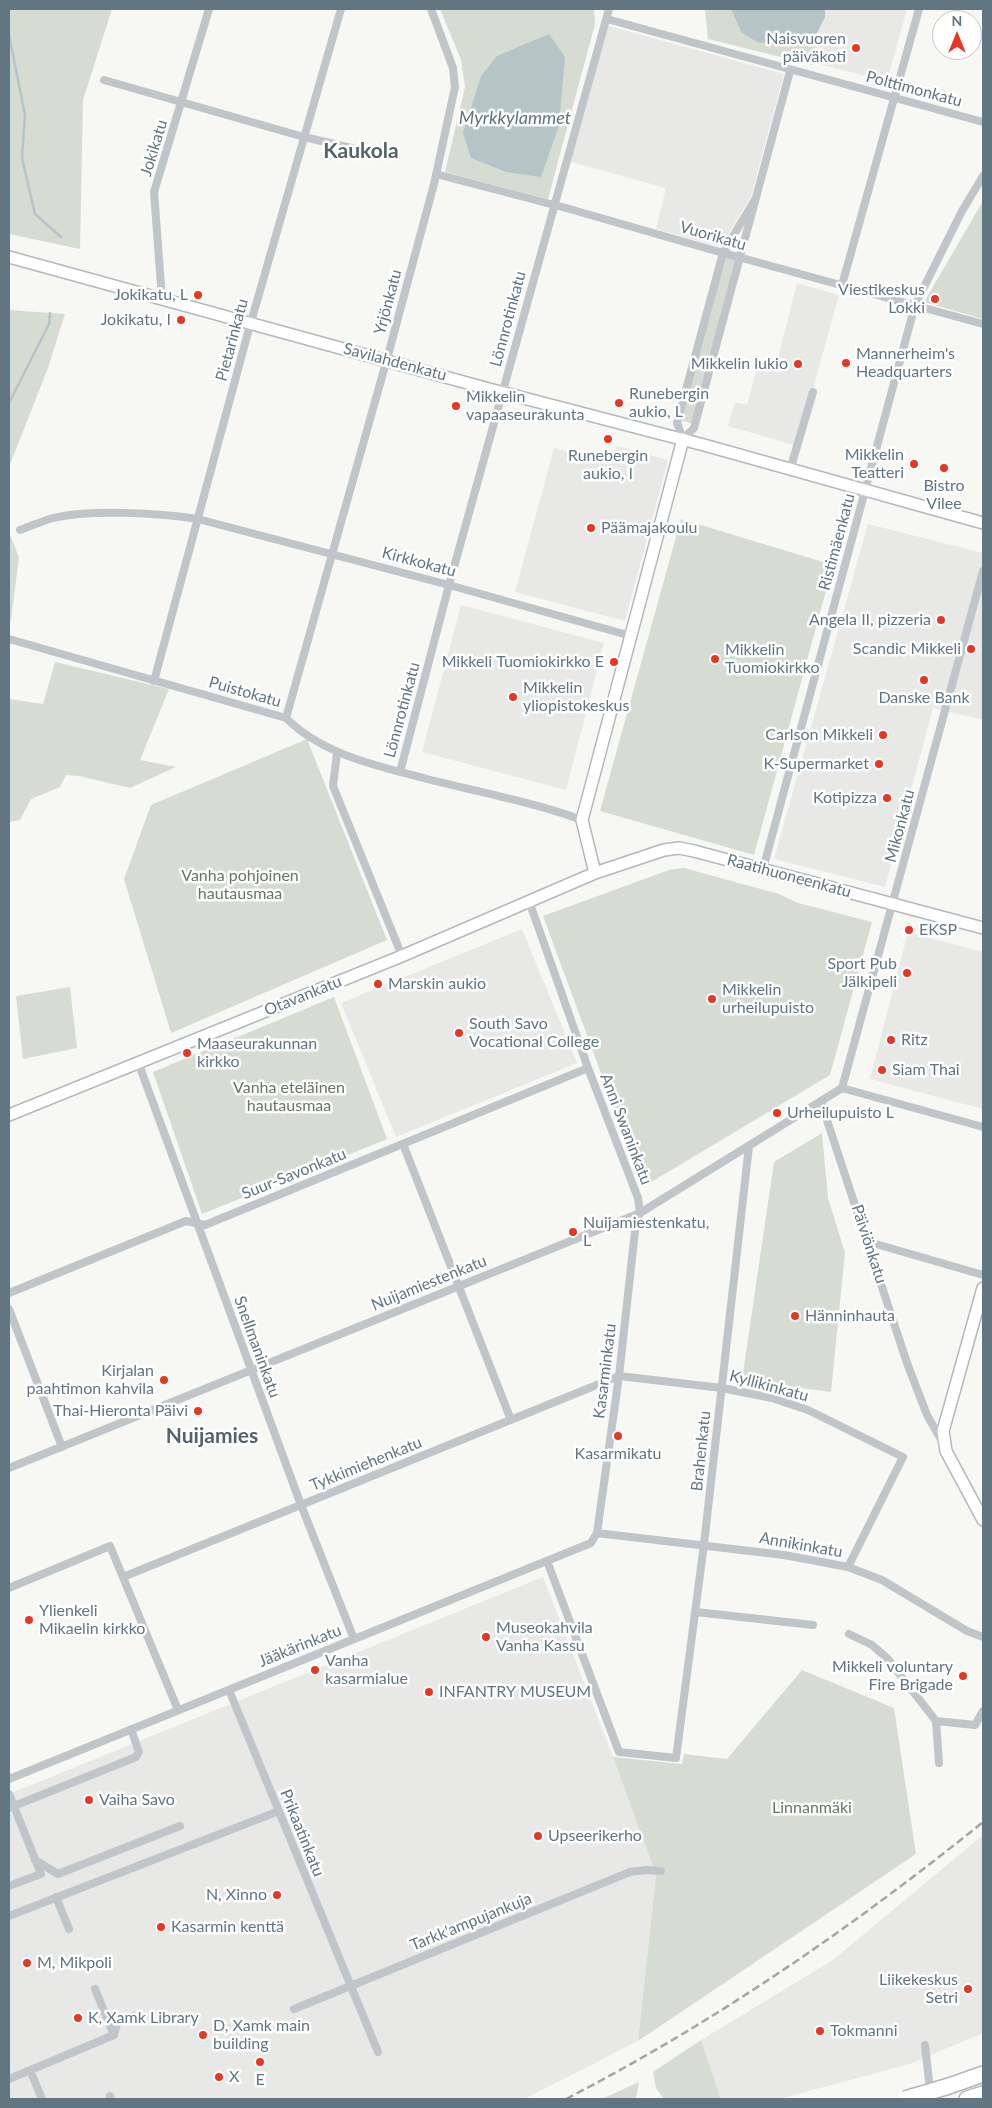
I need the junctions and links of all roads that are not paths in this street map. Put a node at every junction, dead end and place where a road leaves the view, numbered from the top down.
1 (209, 9) edge
2 (341, 9) edge
3 (431, 9) edge
4 (609, 9) edge
5 (919, 9) edge
6 (607, 20) junction
7 (790, 71) junction
8 (104, 80) dead end
9 (894, 98) junction
10 (182, 101) junction
11 (983, 122) edge
12 (304, 138) junction
13 (364, 151) dead end
14 (436, 174) junction
15 (983, 176) edge
16 (756, 198) junction
17 (554, 205) junction
18 (723, 253) junction
19 (9, 257) edge
20 (740, 258) junction
21 (842, 285) junction
22 (162, 299) junction
23 (915, 305) junction
24 (251, 324) junction
25 (983, 324) edge
26 (387, 359) junction
27 (502, 392) junction
28 (812, 392) dead end
29 (683, 439) junction
30 (790, 470) junction
31 (866, 490) junction
32 (198, 519) junction
33 (983, 523) edge
34 (20, 530) dead end
35 (331, 553) junction
36 (983, 571) edge
37 (449, 585) junction
38 (631, 636) junction
39 (9, 639) edge
40 (154, 681) junction
41 (286, 718) junction
42 (337, 753) junction
43 (400, 772) junction
44 (582, 820) junction
45 (763, 869) junction
46 (595, 873) junction
47 (529, 901) junction
48 (893, 903) junction
49 (983, 928) edge
50 (402, 956) junction
51 (138, 1062) junction
52 (588, 1068) junction
53 (842, 1088) junction
54 (821, 1102) junction
55 (9, 1114) edge
56 (983, 1127) edge
57 (404, 1144) junction
58 (749, 1146) junction
59 (640, 1213) junction
60 (198, 1224) junction
61 (869, 1242) junction
62 (983, 1275) edge
63 (459, 1286) junction
64 (983, 1288) edge
65 (9, 1293) edge
66 (9, 1310) edge
67 (251, 1370) junction
68 (618, 1376) junction
69 (722, 1388) junction
70 (511, 1420) junction
71 (944, 1443) junction
72 (62, 1447) junction
73 (9, 1468) edge
74 (301, 1505) junction
75 (983, 1520) edge
76 (597, 1533) junction
77 (704, 1544) junction
78 (547, 1562) junction
79 (848, 1567) junction
80 (123, 1577) junction
81 (9, 1588) edge
82 (696, 1612) junction
83 (813, 1625) dead end
84 (849, 1634) dead end
85 (983, 1637) edge
86 (354, 1639) junction
87 (229, 1690) junction
88 (178, 1710) junction
89 (983, 1711) edge
90 (936, 1721) junction
91 (131, 1729) junction
92 (939, 1763) dead end
93 (9, 1779) edge
94 (9, 1794) edge
95 (11, 1807) edge
96 (278, 1811) junction
97 (180, 1826) dead end
98 (35, 1860) junction
99 (660, 1871) dead end
100 (9, 1886) edge
101 (56, 1897) junction
102 (9, 1916) edge
103 (69, 1929) dead end
104 (350, 1986) junction
105 (95, 1989) dead end
106 (294, 2009) dead end
107 (134, 2016) dead end
108 (114, 2035) junction
109 (925, 2045) dead end
110 (378, 2052) dead end
111 (30, 2070) junction
112 (983, 2074) edge
113 (9, 2079) edge
114 (983, 2094) edge
115 (42, 2099) edge
116 (905, 2099) edge
117 (931, 2099) edge
118 (967, 2099) edge

1 - 10 street, Jokikatu
2 - 12 street, Pietarinkatu
3 - 14 street, Yrjönkatu
4 - 6 street, Lönnrotinkatu
5 - 9 street
6 - 7 street, Polttimonkatu
6 - 17 street, Lönnrotinkatu
7 - 9 street, Polttimonkatu
7 - 16 street
8 - 10 street
9 - 11 street, Polttimonkatu
9 - 21 street
10 - 12 street
10 - 22 street, Jokikatu
12 - 13 street
12 - 24 street, Pietarinkatu
14 - 17 street, Vuorikatu
14 - 26 street, Yrjönkatu
15 - 23 street, Ristimäenkatu
16 - 18 street
16 - 20 street
17 - 18 street, Vuorikatu
17 - 27 street, Lönnrotinkatu
18 - 20 street, Vuorikatu
18 - 29 street
19 - 22 main road, Savilahdenkatu
20 - 21 street, Vuorikatu
20 - 29 street
21 - 23 street, Vuorikatu
22 - 24 main road, Savilahdenkatu
23 - 25 street, Vuorikatu
23 - 31 street, Ristimäenkatu
24 - 26 main road, Savilahdenkatu
24 - 32 street, Pietarinkatu
26 - 27 main road, Savilahdenkatu
26 - 35 street, Yrjönkatu
27 - 29 main road, Savilahdenkatu
27 - 37 street, Lönnrotinkatu
28 - 30 street
29 - 30 main road, Savilahdenkatu
29 - 38 main road
30 - 31 main road, Savilahdenkatu
31 - 33 main road, Savilahdenkatu
31 - 45 street, Ristimäenkatu
32 - 34 street, Kirkkokatu
32 - 35 street, Kirkkokatu
32 - 40 street, Pietarinkatu
35 - 37 street, Kirkkokatu
35 - 41 street, Yrjönkatu
36 - 48 street, Mikonkatu
37 - 38 street, Kirkkokatu
37 - 43 street, Lönnrotinkatu
38 - 44 main road
39 - 40 street, Puistokatu
40 - 41 street, Puistokatu
41 - 42 street, Puistokatu
42 - 43 street, Puistokatu
42 - 50 street
43 - 44 street, Puistokatu
44 - 46 main road
45 - 46 main road, Raatihuoneenkatu
45 - 48 main road, Raatihuoneenkatu
46 - 47 main road, Otavankatu
47 - 50 main road, Otavankatu
47 - 52 street, Anni Swaninkatu
48 - 49 main road, Raatihuoneenkatu
48 - 53 street, Mikonkatu
50 - 51 main road, Otavankatu
51 - 55 main road, Otavankatu
51 - 60 street, Snellmaninkatu
52 - 57 street, Suur-Savonkatu
52 - 59 street, Anni Swaninkatu
53 - 54 street, Nuijamiestenkatu
53 - 56 street
54 - 58 street, Nuijamiestenkatu
54 - 61 street, Päiviönkatu
57 - 60 street, Suur-Savonkatu
57 - 63 street
58 - 59 street, Nuijamiestenkatu
58 - 69 street, Brahenkatu
59 - 63 street, Nuijamiestenkatu
59 - 68 street, Kasarminkatu
60 - 65 street, Suur-Savonkatu
60 - 67 street, Snellmaninkatu
61 - 62 street
61 - 71 street, Päiviönkatu
63 - 67 street, Nuijamiestenkatu
63 - 70 street
64 - 71 main road
66 - 72 street
67 - 72 street, Nuijamiestenkatu
67 - 74 street, Snellmaninkatu
68 - 69 street, Kyllikinkatu
68 - 70 street, Tykkimiehenkatu
68 - 76 street, Kasarminkatu
69 - 77 street, Brahenkatu
69 - 79 street, Kyllikinkatu
70 - 74 street, Tykkimiehenkatu
71 - 75 main road, Päiviönkatu
72 - 73 street, Nuijamiestenkatu
74 - 80 street, Tykkimiehenkatu
74 - 86 street, Snellmaninkatu
76 - 77 street, Annikinkatu
76 - 78 street, Jääkärinkatu
77 - 79 street, Annikinkatu
77 - 82 street, Brahenkatu
78 - 82 street, Brahenkatu
78 - 86 street, Jääkärinkatu
79 - 85 street, Annikinkatu
80 - 81 street
80 - 88 street
82 - 83 street
84 - 90 street
86 - 87 street, Jääkärinkatu
87 - 88 street, Jääkärinkatu
87 - 96 street, Prikaatinkatu
88 - 91 street, Jääkärinkatu
89 - 90 street
90 - 92 street
91 - 93 street, Jääkärinkatu
91 - 95 street
94 - 95 street
95 - 98 street
96 - 101 street
96 - 104 street, Prikaatinkatu
97 - 98 street
98 - 100 street
99 - 104 street, Tarkk'ampujankuja
101 - 102 street
101 - 103 street
104 - 106 street, Tarkk'ampujankuja
104 - 110 street, Prikaatinkatu
105 - 108 street
107 - 108 street
108 - 111 street
109 - 117 street
111 - 113 street
111 - 115 street
112 - 116 highway, bridge
114 - 118 highway

